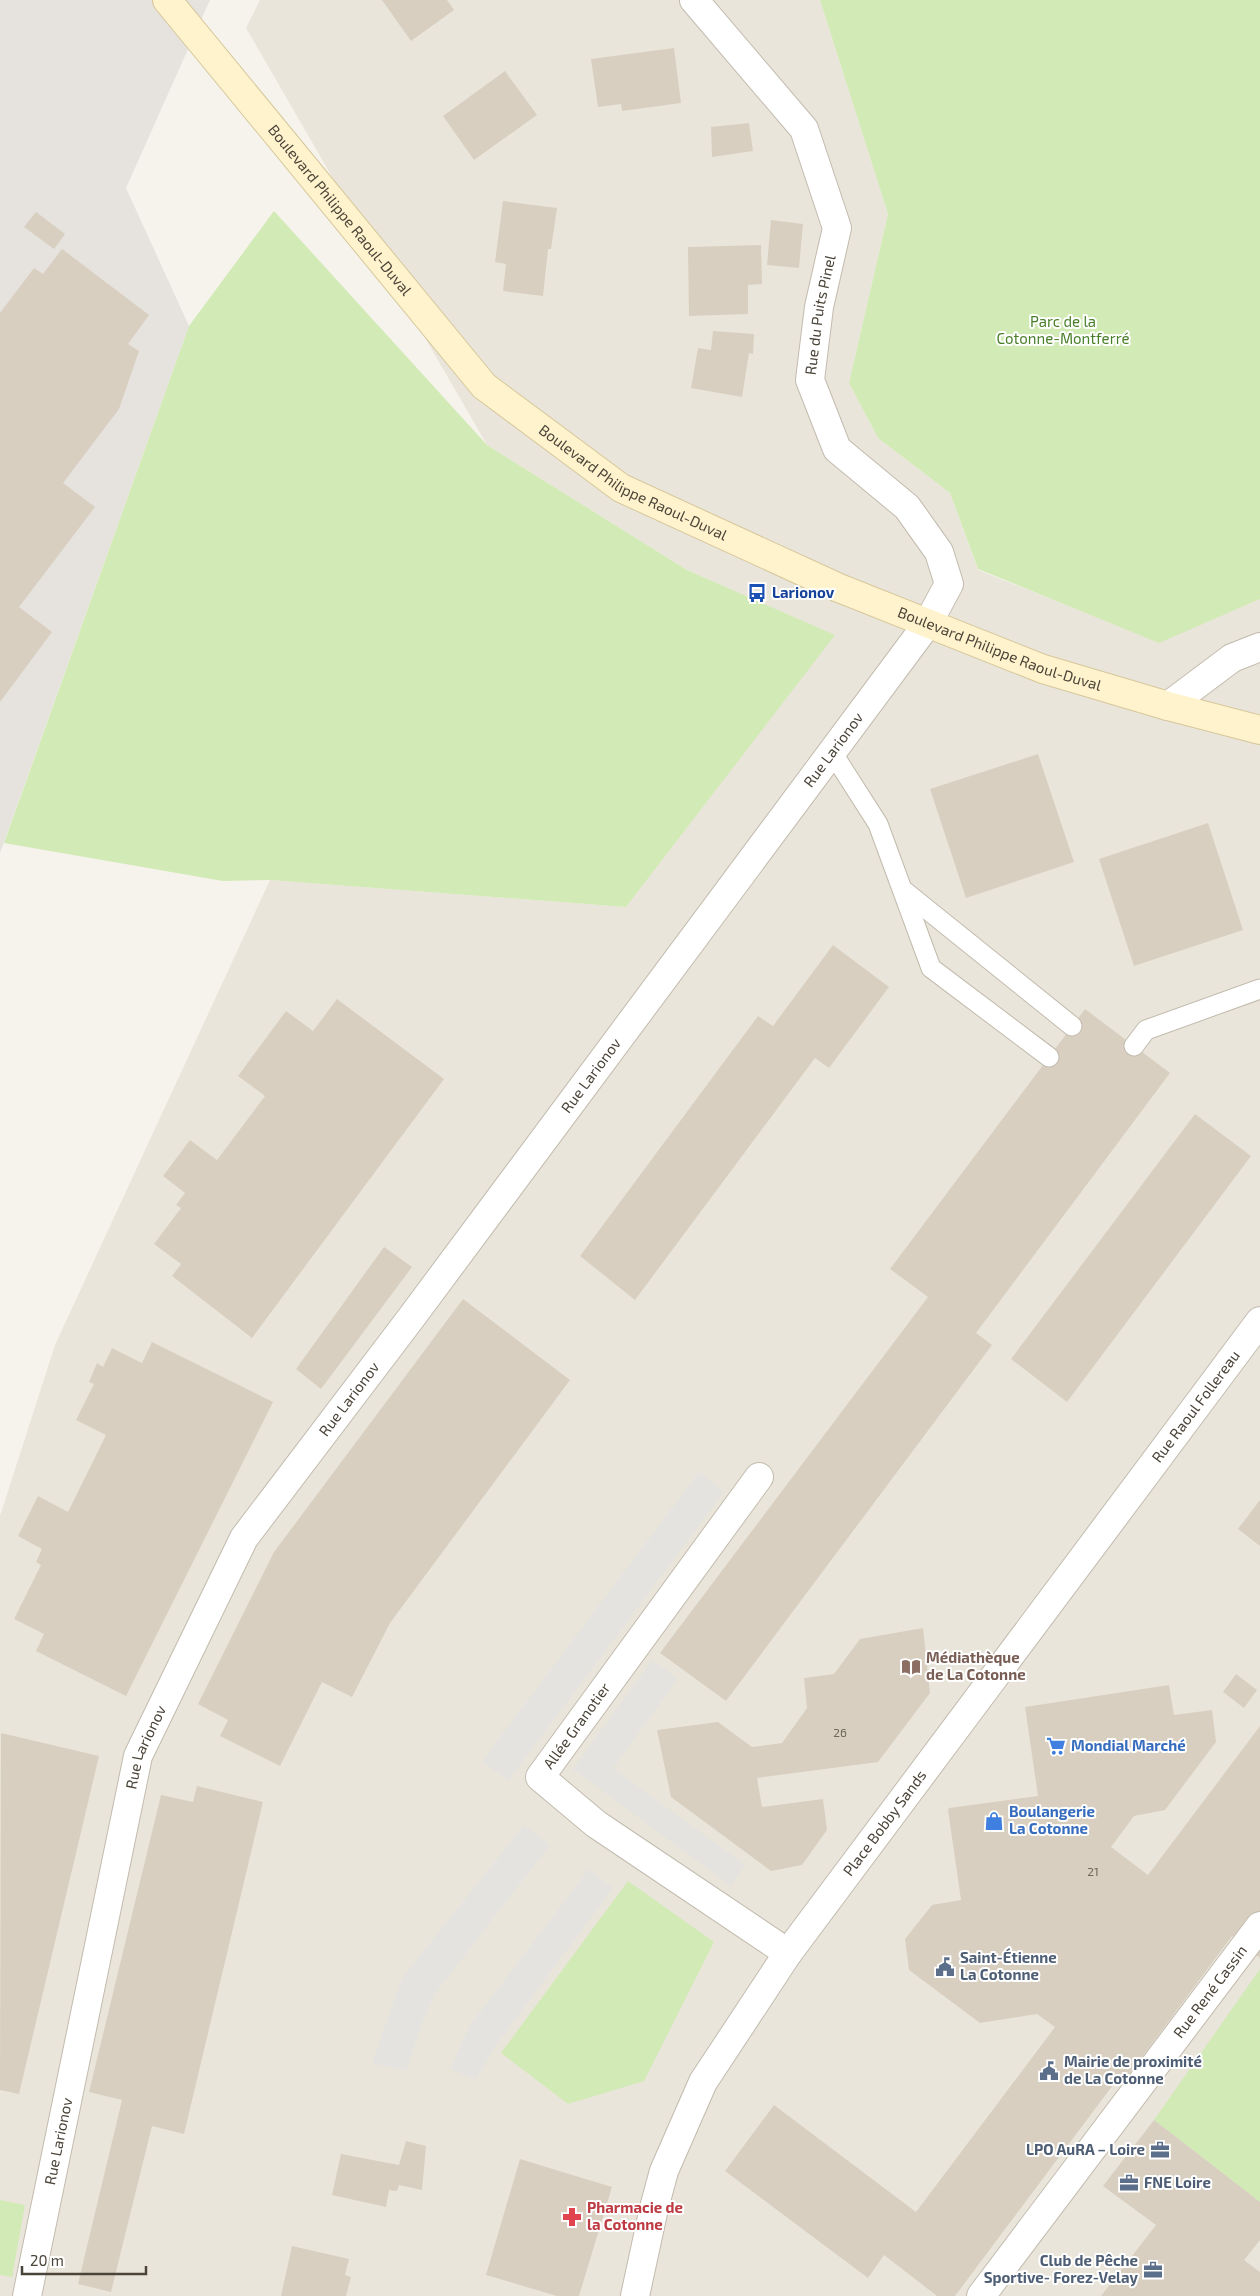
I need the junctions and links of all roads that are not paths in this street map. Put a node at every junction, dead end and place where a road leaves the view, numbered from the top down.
1 (167, 0) edge
2 (694, 0) edge
3 (928, 623) junction
4 (1260, 646) edge
5 (1168, 706) junction
6 (1260, 730) edge
7 (832, 752) junction
8 (902, 889) junction
9 (1260, 989) edge
10 (1072, 1026) dead end
11 (1134, 1046) dead end
12 (1049, 1057) dead end
13 (1260, 1321) edge
14 (759, 1477) dead end
15 (1134, 1491) joint
16 (1260, 1926) edge
17 (788, 1953) junction
18 (27, 2296) edge
19 (635, 2296) edge
20 (981, 2296) edge

1 - 3 street, Boulevard Philippe Raoul-Duval
2 - 3 street, Rue du Puits Pinel
3 - 5 street, Boulevard Philippe Raoul-Duval
3 - 7 street, Rue Larionov
4 - 5 street
5 - 6 street, Boulevard Philippe Raoul-Duval
7 - 8 lane
7 - 18 street, Rue Larionov
8 - 10 lane
8 - 12 lane
9 - 11 lane
13 - 15 street, Rue Raoul Follereau
14 - 17 street, Allée Granotier
15 - 17 street, Place Bobby Sands
16 - 20 street, Rue René Cassin
17 - 19 street, Place Bobby Sands

